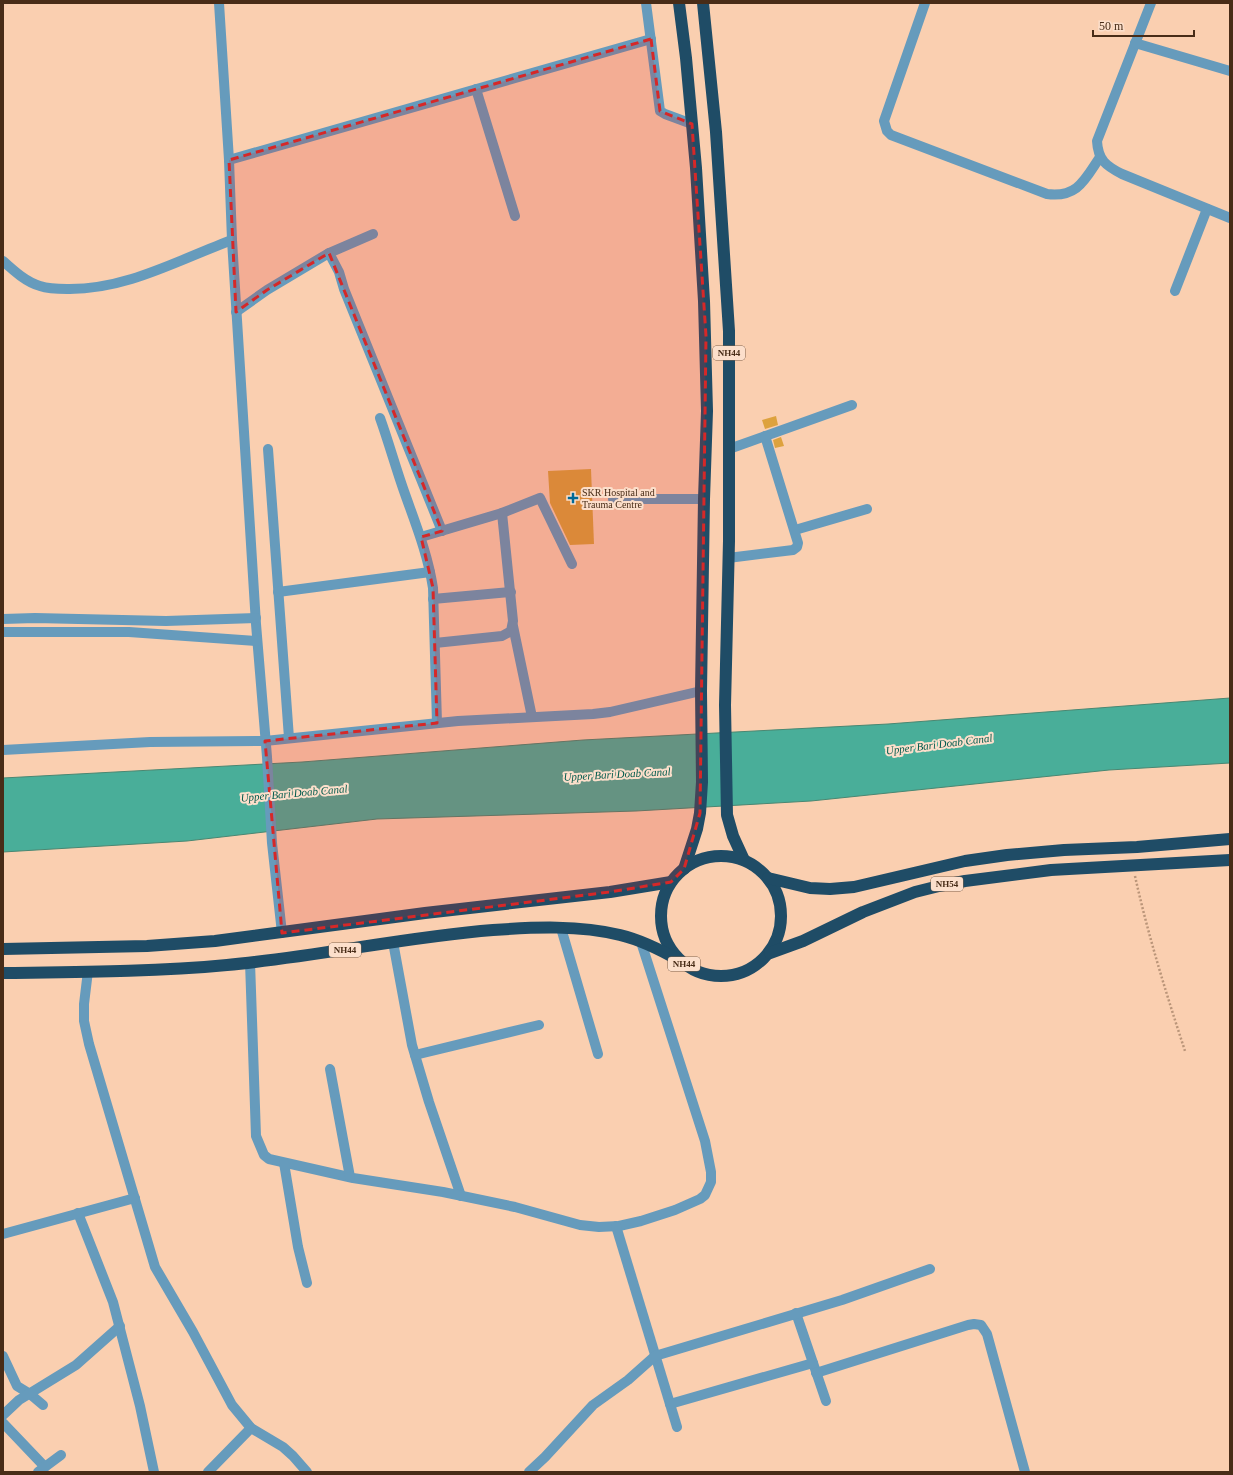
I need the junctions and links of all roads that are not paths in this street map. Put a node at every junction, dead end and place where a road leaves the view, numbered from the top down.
1 (219, 3) edge
2 (646, 3) edge
3 (679, 3) edge
4 (703, 3) edge
5 (925, 3) edge
6 (1151, 3) edge
7 (651, 39) junction
8 (1135, 43) junction
9 (1230, 71) edge
10 (476, 89) junction
11 (692, 124) junction
12 (1100, 157) junction
13 (229, 160) junction
14 (1207, 209) junction
15 (515, 216) dead end
16 (1230, 218) edge
17 (374, 234) dead end
18 (232, 240) junction
19 (330, 253) junction
20 (3, 261) edge
21 (1175, 291) dead end
22 (236, 312) junction
23 (852, 404) dead end
24 (380, 418) dead end
25 (765, 436) junction
26 (268, 449) dead end
27 (729, 449) junction
28 (613, 499) dead end
29 (704, 499) junction
30 (867, 509) dead end
31 (502, 513) junction
32 (795, 530) junction
33 (442, 531) junction
34 (421, 538) junction
35 (728, 558) junction
36 (572, 564) dead end
37 (430, 572) junction
38 (278, 592) junction
39 (510, 592) junction
40 (433, 599) junction
41 (256, 618) junction
42 (3, 619) edge
43 (67, 619) junction
44 (513, 626) junction
45 (3, 632) edge
46 (67, 632) junction
47 (257, 641) junction
48 (435, 643) junction
49 (701, 691) junction
50 (532, 717) junction
51 (437, 723) junction
52 (289, 738) junction
53 (265, 740) junction
54 (3, 750) edge
55 (1230, 840) edge
56 (744, 860) junction
57 (1230, 860) edge
58 (684, 868) junction
59 (768, 878) junction
60 (671, 882) junction
61 (561, 928) junction
62 (282, 933) junction
63 (392, 942) junction
64 (641, 942) junction
65 (3, 949) edge
66 (770, 953) junction
67 (680, 961) junction
68 (250, 962) junction
69 (88, 971) junction
70 (3, 973) edge
71 (539, 1025) dead end
72 (598, 1054) dead end
73 (415, 1055) junction
74 (330, 1069) dead end
75 (284, 1163) junction
76 (350, 1178) junction
77 (461, 1196) junction
78 (135, 1198) junction
79 (78, 1213) junction
80 (616, 1226) junction
81 (3, 1234) edge
82 (930, 1269) dead end
83 (307, 1284) dead end
84 (796, 1313) junction
85 (120, 1326) junction
86 (3, 1356) edge
87 (655, 1356) junction
88 (814, 1368) junction
89 (30, 1394) junction
90 (826, 1401) dead end
91 (670, 1404) junction
92 (43, 1405) dead end
93 (3, 1415) edge
94 (3, 1423) edge
95 (677, 1427) dead end
96 (251, 1428) junction
97 (61, 1455) dead end
98 (41, 1470) edge
99 (154, 1472) edge
100 (208, 1472) edge
101 (306, 1472) edge
102 (529, 1472) edge
103 (1025, 1472) edge

1 - 13 street
2 - 7 street
3 - 11 highway, NH44
4 - 27 highway, NH44
5 - 12 street
6 - 8 street
7 - 10 street
7 - 11 street
8 - 9 street
8 - 12 street
10 - 13 street
10 - 15 street
11 - 29 highway, NH44
12 - 14 street
13 - 18 street
14 - 16 street
14 - 21 street
17 - 19 street
18 - 20 street
18 - 22 street
19 - 22 street
19 - 33 street
22 - 41 street
23 - 25 street
24 - 34 street
25 - 27 street
25 - 32 street
26 - 38 street
27 - 35 highway, NH44
28 - 29 street
29 - 49 highway, NH44
30 - 32 street
31 - 33 street
31 - 36 street
31 - 39 street
32 - 35 street
33 - 34 street
34 - 37 street
35 - 56 highway, NH44
37 - 38 street
37 - 40 street
38 - 52 street
39 - 40 street
39 - 44 street
40 - 48 street
41 - 43 street
41 - 47 street
42 - 43 street
43 - 46 street
44 - 48 street
44 - 50 street
45 - 46 street
46 - 47 street
47 - 53 street
48 - 51 street
49 - 50 street
49 - 58 highway, NH44
50 - 51 street
51 - 52 street
52 - 53 street
53 - 54 street
53 - 62 street
55 - 59 highway, NH54
56 - 58 highway, NH44
56 - 59 highway, NH44
57 - 66 highway, NH54
58 - 60 highway, NH44
59 - 66 highway, NH44
60 - 62 highway
60 - 67 highway, NH44
61 - 63 highway, NH44
61 - 64 highway, NH44
61 - 72 street
62 - 65 highway
63 - 68 highway, NH44
63 - 73 street
64 - 67 highway, NH44
64 - 80 street
66 - 67 highway, NH44
68 - 69 highway, NH44
68 - 75 street
69 - 70 highway, NH44
69 - 78 street
71 - 73 street
73 - 77 street
74 - 76 street
75 - 76 street
75 - 83 street
76 - 77 street
77 - 80 street
78 - 79 street
78 - 96 street
79 - 81 street
79 - 85 street
80 - 87 street
82 - 84 street
84 - 87 street
84 - 88 street
85 - 89 street
85 - 99 street
86 - 89 street
87 - 91 street
87 - 102 street
88 - 90 street
88 - 91 street
88 - 103 street
89 - 92 street
89 - 93 street
91 - 95 street
94 - 98 street
96 - 100 street
96 - 101 street
97 - 98 street

